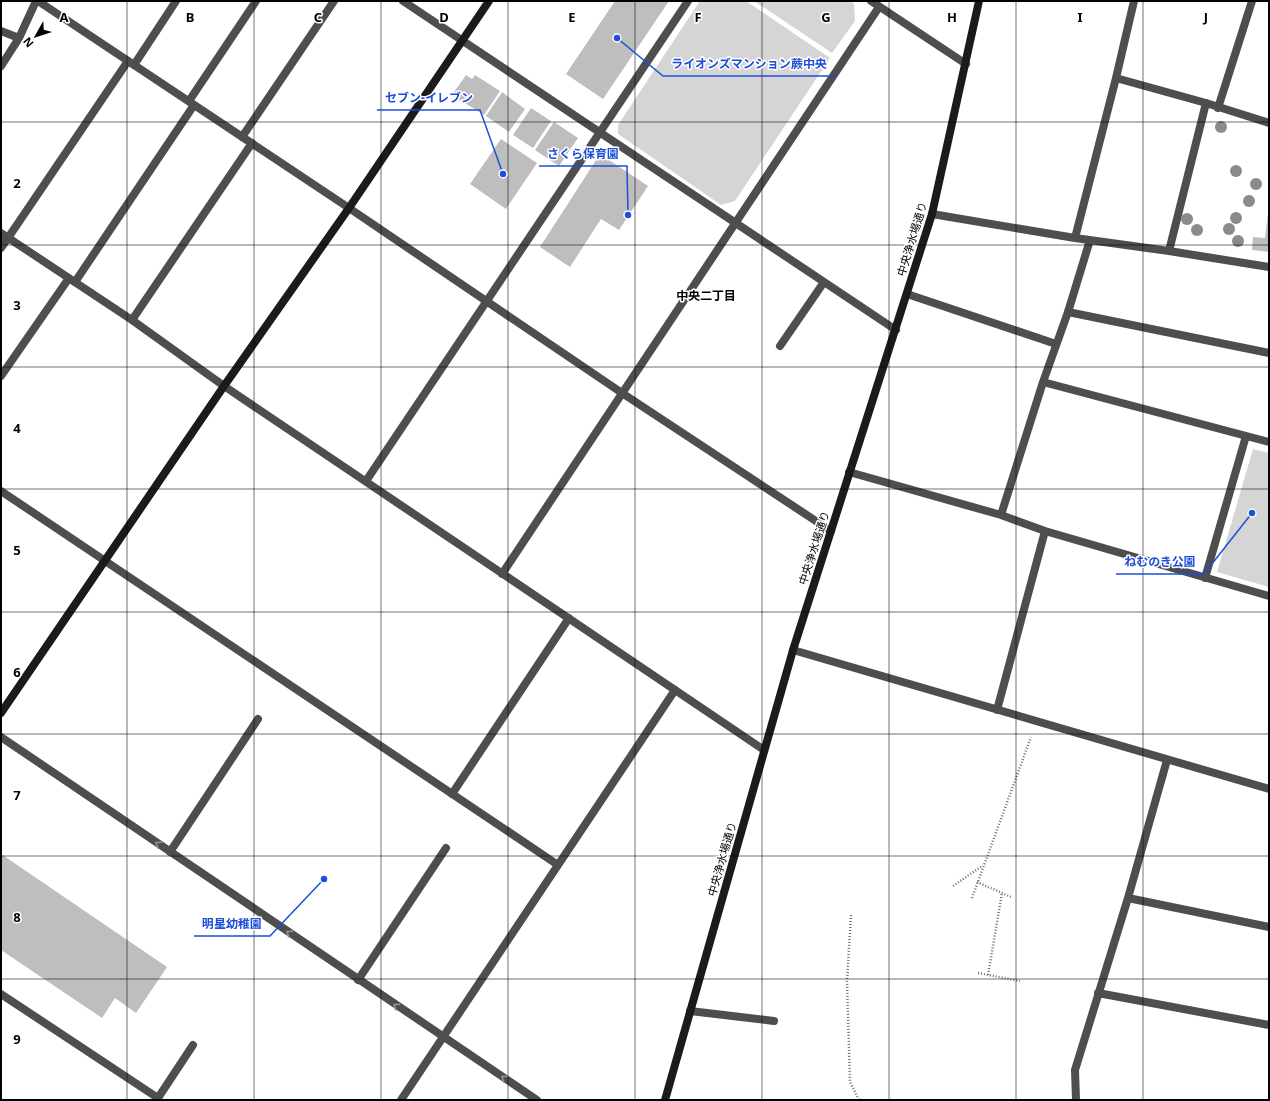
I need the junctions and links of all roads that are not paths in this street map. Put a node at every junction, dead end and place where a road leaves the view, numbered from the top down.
1 (37, 1) edge
2 (176, 1) edge
3 (256, 1) edge
4 (334, 1) edge
5 (403, 1) edge
6 (490, 1) edge
7 (688, 1) edge
8 (871, 1) edge
9 (979, 1) edge
10 (1134, 1) edge
11 (1252, 1) edge
12 (879, 7) junction
13 (1, 31) edge
14 (19, 38) junction
15 (463, 40) junction
16 (131, 63) junction
17 (966, 64) junction
18 (1, 66) edge
19 (1116, 78) junction
20 (192, 103) junction
21 (1206, 103) junction
22 (1218, 108) junction
23 (1269, 123) edge
24 (599, 132) junction
25 (242, 137) junction
26 (252, 143) junction
27 (349, 208) junction
28 (932, 214) junction
29 (735, 223) junction
30 (1, 233) edge
31 (8, 238) junction
32 (1075, 238) junction
33 (1090, 240) junction
34 (1, 248) edge
35 (1169, 251) junction
36 (1269, 267) edge
37 (72, 280) junction
38 (824, 282) junction
39 (907, 294) junction
40 (487, 301) junction
41 (1068, 312) junction
42 (132, 320) junction
43 (896, 330) junction
44 (1056, 344) junction
45 (780, 346) dead end
46 (1269, 353) edge
47 (1, 376) edge
48 (1043, 382) junction
49 (224, 386) junction
50 (622, 393) junction
51 (1246, 436) junction
52 (1269, 442) edge
53 (849, 472) junction
54 (366, 481) junction
55 (1, 491) edge
56 (1001, 515) junction
57 (831, 531) junction
58 (1045, 531) junction
59 (104, 561) junction
60 (502, 574) junction
61 (1205, 578) junction
62 (1269, 596) edge
63 (569, 618) junction
64 (793, 650) junction
65 (675, 690) junction
66 (997, 710) junction
67 (1, 712) edge
68 (258, 719) dead end
69 (1, 737) edge
70 (764, 750) junction
71 (1167, 760) junction
72 (1269, 789) edge
73 (452, 794) junction
74 (446, 848) dead end
75 (170, 852) junction
76 (558, 865) junction
77 (1128, 898) junction
78 (1269, 927) edge
79 (358, 980) junction
80 (1098, 993) junction
81 (1, 994) edge
82 (690, 1011) junction
83 (774, 1021) dead end
84 (1269, 1025) edge
85 (443, 1037) junction
86 (193, 1045) dead end
87 (158, 1099) edge
88 (401, 1100) edge
89 (536, 1100) edge
90 (665, 1100) edge
91 (1076, 1100) edge

1 - 14 street
1 - 16 street
2 - 16 street
3 - 20 street
4 - 25 street
5 - 15 street
6 - 15 street
7 - 24 street
8 - 12 street
9 - 17 street, 中央浄水場通り
10 - 19 street
11 - 22 street
12 - 17 street
12 - 29 street
13 - 14 street
14 - 18 street
15 - 24 street
15 - 27 street
16 - 20 street
16 - 31 street
17 - 28 street, 中央浄水場通り
19 - 21 street
19 - 32 street
20 - 25 street
20 - 37 street
21 - 22 street
21 - 35 street
22 - 23 street
24 - 29 street
24 - 40 street
25 - 26 street
26 - 27 street
26 - 42 street
27 - 40 street
27 - 49 street
28 - 32 street
28 - 39 street, 中央浄水場通り
29 - 38 street
29 - 50 street
30 - 31 street
31 - 34 street
31 - 37 street
32 - 33 street
33 - 35 street
33 - 41 street
35 - 36 street
37 - 42 street
37 - 47 street
38 - 43 street
38 - 45 street
39 - 43 street, 中央浄水場通り
39 - 44 street
40 - 50 street
40 - 54 street
41 - 44 street
41 - 46 street
42 - 49 street
43 - 53 street, 中央浄水場通り
44 - 48 street
48 - 51 street
48 - 56 street
49 - 54 street
49 - 59 street
50 - 57 street
50 - 60 street
51 - 52 street
51 - 61 street
53 - 56 street
53 - 57 street, 中央浄水場通り
54 - 60 street
55 - 59 street
56 - 58 street
57 - 64 street, 中央浄水場通り
58 - 61 street
58 - 66 street
59 - 67 street
59 - 73 street
60 - 63 street
61 - 62 street
63 - 65 street
63 - 73 street
64 - 66 street
64 - 70 street, 中央浄水場通り
65 - 70 street
65 - 76 street
66 - 71 street
68 - 75 street
75 -> 69 street
70 - 82 street, 中央浄水場通り
71 - 72 street
71 - 77 street
73 - 76 street
74 - 79 street
79 -> 75 street
76 - 85 street
77 - 78 street
77 - 80 street
85 -> 79 street
80 - 84 street
80 - 91 street
81 - 87 street
82 - 83 street
82 - 90 street, 中央浄水場通り
85 - 88 street
89 -> 85 street
86 - 87 street

